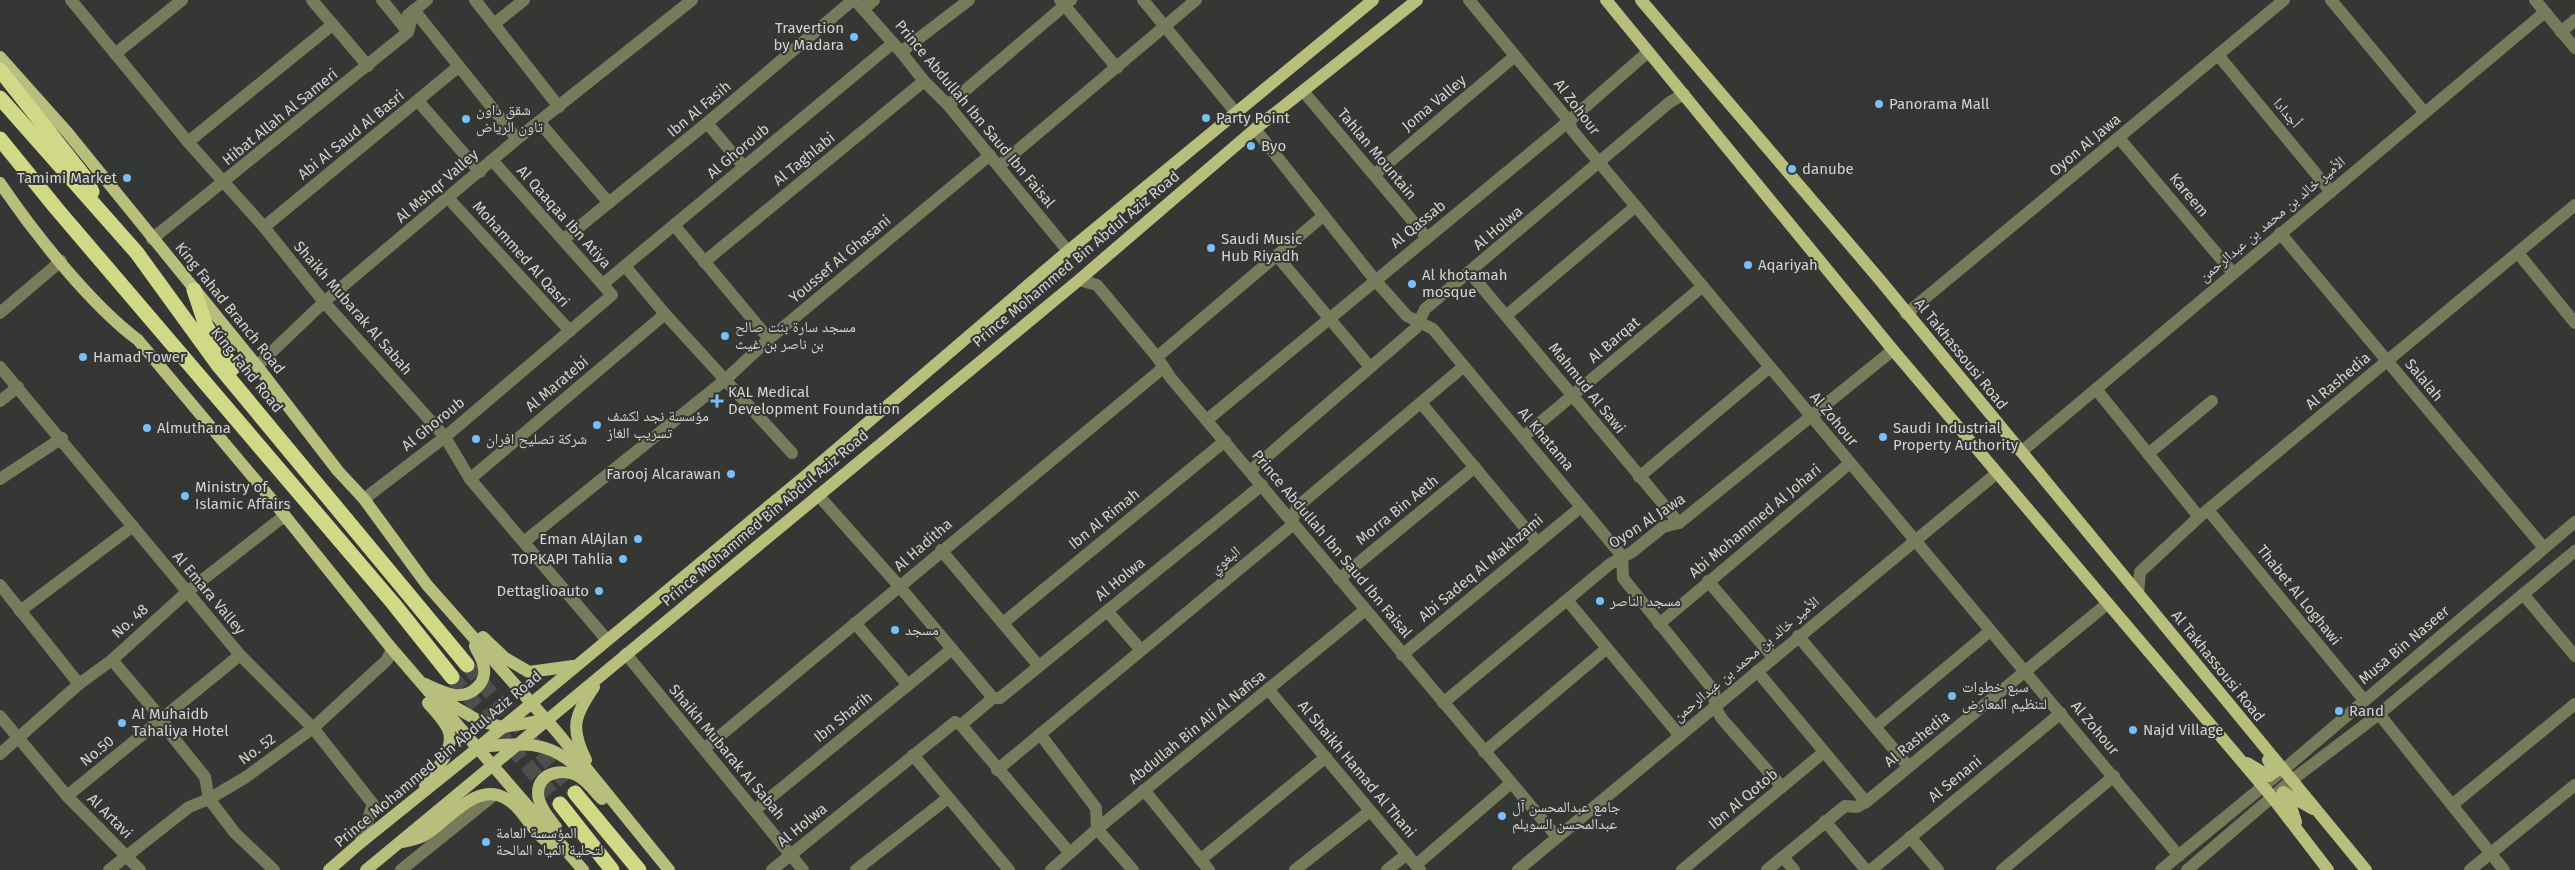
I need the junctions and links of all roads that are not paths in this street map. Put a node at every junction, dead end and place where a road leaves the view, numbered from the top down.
1 (71, 0) edge
2 (182, 0) edge
3 (312, 0) edge
4 (382, 0) edge
5 (427, 0) edge
6 (475, 0) edge
7 (524, 0) edge
8 (874, 0) edge
9 (969, 0) edge
10 (1143, 0) edge
11 (1196, 0) edge
12 (1373, 0) edge
13 (1417, 0) edge
14 (1469, 0) edge
15 (1606, 0) edge
16 (1641, 0) edge
17 (2284, 0) edge
18 (2331, 0) edge
19 (2535, 0) edge
20 (684, 2) edge
21 (1065, 2) edge
22 (857, 3) edge
23 (414, 10) junction
24 (2545, 12) junction
25 (2575, 20) edge
26 (494, 24) junction
27 (332, 25) junction
28 (1164, 25) junction
29 (404, 27) junction
30 (2561, 32) junction
31 (897, 47) junction
32 (2575, 48) edge
33 (1648, 52) junction
34 (115, 54) junction
35 (2218, 55) junction
36 (1515, 56) junction
37 (0, 57) edge
38 (368, 66) junction
39 (458, 67) junction
40 (1117, 68) junction
41 (0, 70) edge
42 (924, 82) junction
43 (1303, 91) junction
44 (1684, 94) junction
45 (0, 98) edge
46 (418, 101) junction
47 (948, 104) junction
48 (559, 107) junction
49 (2424, 113) junction
50 (1237, 114) junction
51 (1569, 121) junction
52 (540, 123) junction
53 (708, 123) junction
54 (1255, 129) junction
55 (2119, 138) junction
56 (0, 139) edge
57 (517, 139) junction
58 (188, 142) junction
59 (0, 148) edge
60 (990, 155) junction
61 (492, 160) junction
62 (1600, 163) junction
63 (999, 166) junction
64 (744, 167) junction
65 (27, 172) junction
66 (480, 172) junction
67 (1374, 175) junction
68 (224, 183) junction
69 (0, 184) edge
70 (2331, 192) junction
71 (449, 199) junction
72 (609, 203) junction
73 (2575, 205) edge
74 (1636, 206) junction
75 (100, 209) junction
76 (1323, 216) junction
77 (674, 226) junction
78 (264, 227) junction
79 (2280, 233) junction
80 (1426, 238) junction
81 (152, 239) junction
82 (563, 240) junction
83 (1068, 251) junction
84 (2518, 253) junction
85 (1277, 256) junction
86 (61, 261) junction
87 (704, 262) junction
88 (625, 266) junction
89 (1470, 272) junction
90 (2233, 273) junction
91 (1078, 280) junction
92 (1375, 280) junction
93 (603, 284) junction
94 (1703, 286) junction
95 (194, 290) junction
96 (612, 295) joint
97 (324, 302) junction
98 (0, 313) edge
99 (665, 314) junction
100 (1906, 314) junction
101 (1507, 316) junction
102 (1329, 318) junction
103 (1418, 322) junction
104 (2575, 323) edge
105 (570, 331) junction
106 (769, 339) junction
107 (1893, 350) junction
108 (1160, 362) junction
109 (2388, 362) junction
110 (257, 366) junction
111 (0, 367) edge
112 (1370, 367) junction
113 (1464, 367) junction
114 (1770, 367) junction
115 (725, 380) junction
116 (18, 387) junction
117 (2096, 389) junction
118 (1573, 396) junction
119 (0, 401) edge
120 (2212, 401) dead end
121 (1421, 403) junction
122 (253, 407) junction
123 (1810, 415) junction
124 (1208, 419) junction
125 (445, 437) junction
126 (1523, 437) junction
127 (62, 438) junction
128 (1226, 441) junction
129 (2021, 452) junction
130 (792, 453) dead end
131 (2148, 454) junction
132 (1850, 463) junction
133 (1475, 467) junction
134 (1250, 471) junction
135 (1997, 474) junction
136 (1639, 477) junction
137 (0, 479) edge
138 (470, 479) junction
139 (1262, 486) junction
140 (818, 494) junction
141 (364, 499) junction
142 (1581, 507) junction
143 (2204, 514) junction
144 (286, 518) junction
145 (1292, 522) junction
146 (2575, 522) edge
147 (1679, 523) junction
148 (133, 526) junction
149 (1915, 540) junction
150 (525, 541) junction
151 (1537, 542) junction
152 (2544, 548) junction
153 (942, 550) junction
154 (2575, 551) edge
155 (1622, 556) junction
156 (1339, 579) junction
157 (1708, 581) junction
158 (0, 585) edge
159 (427, 585) junction
160 (900, 587) junction
161 (187, 592) junction
162 (2138, 593) junction
163 (2523, 594) junction
164 (2488, 596) junction
165 (1567, 600) junction
166 (2107, 604) junction
167 (1366, 610) junction
168 (20, 611) junction
169 (1107, 611) junction
170 (2501, 612) junction
171 (855, 623) junction
172 (1003, 623) junction
173 (1659, 624) junction
174 (1990, 631) junction
175 (1798, 636) junction
176 (607, 640) junction
177 (952, 649) junction
178 (1606, 649) junction
179 (392, 650) junction
180 (1141, 650) junction
181 (626, 654) junction
182 (240, 655) junction
183 (1402, 655) junction
184 (2575, 656) edge
185 (1773, 657) junction
186 (112, 660) junction
187 (467, 665) tunnel mouth
188 (575, 665) junction
189 (1038, 665) junction
190 (2026, 671) junction
191 (605, 672) junction
192 (1757, 672) junction
193 (452, 677) tunnel mouth
194 (420, 682) junction
195 (79, 684) junction
196 (908, 685) junction
197 (1268, 690) junction
198 (996, 698) junction
199 (2364, 700) junction
200 (531, 703) junction
201 (1443, 703) junction
202 (2575, 704) edge
203 (1715, 707) junction
204 (2061, 713) junction
205 (2379, 714) junction
206 (0, 716) edge
207 (162, 719) junction
208 (546, 720) junction
209 (961, 725) junction
210 (503, 727) junction
211 (1875, 727) junction
212 (313, 728) junction
213 (1040, 734) junction
214 (1680, 736) junction
215 (19, 738) junction
216 (2258, 740) junction
217 (517, 744) junction
218 (478, 747) junction
219 (704, 748) junction
220 (1484, 752) junction
221 (1824, 752) junction
222 (0, 754) edge
223 (913, 755) junction
224 (1326, 757) junction
225 (2298, 757) junction
226 (2238, 758) junction
227 (494, 765) junction
228 (1908, 766) junction
229 (2310, 766) junction
230 (997, 770) junction
231 (2283, 770) junction
232 (2114, 776) junction
233 (2292, 780) junction
234 (1511, 783) junction
235 (2575, 785) edge
236 (2262, 786) junction
237 (1782, 787) junction
238 (1144, 790) junction
239 (575, 793) tunnel mouth
240 (494, 795) junction
241 (67, 796) junction
242 (2272, 797) junction
243 (948, 798) junction
244 (209, 799) junction
245 (414, 799) junction
246 (2247, 800) junction
247 (1866, 802) junction
248 (560, 804) tunnel mouth
249 (2452, 805) junction
250 (755, 810) junction
251 (1370, 811) junction
252 (2255, 811) junction
253 (2318, 812) junction
254 (1825, 821) junction
255 (1098, 829) junction
256 (2299, 832) junction
257 (638, 833) junction
258 (1557, 837) junction
259 (1910, 837) junction
260 (360, 842) junction
261 (398, 842) junction
262 (566, 849) junction
263 (2491, 853) junction
264 (1407, 854) junction
265 (791, 855) junction
266 (127, 856) junction
267 (2179, 856) junction
268 (1783, 857) junction
269 (1066, 861) edge
270 (1205, 865) edge
271 (1418, 867) edge
272 (109, 870) edge
273 (140, 870) edge
274 (274, 870) edge
275 (330, 870) edge
276 (366, 870) edge
277 (401, 870) edge
278 (583, 870) edge
279 (591, 870) edge
280 (612, 870) edge
281 (639, 870) edge
282 (670, 870) edge
283 (772, 870) edge
284 (803, 870) edge
285 (856, 870) edge
286 (1009, 870) edge
287 (1051, 870) edge
288 (1133, 870) edge
289 (1295, 870) edge
290 (1387, 870) edge
291 (1518, 870) edge
292 (1682, 870) edge
293 (1767, 870) edge
294 (1794, 870) edge
295 (1866, 870) edge
296 (1871, 870) edge
297 (1938, 870) edge
298 (2002, 870) edge
299 (2161, 870) edge
300 (2188, 870) edge
301 (2328, 870) edge
302 (2366, 870) edge
303 (2470, 870) edge
304 (2504, 870) edge

1 - 34 street, Shaikh Mubarak Al Sabah
2 - 34 street
3 - 27 street
4 - 29 street
5 - 23 street, Hibat Allah Al Sameri
6 - 26 street
7 - 26 street
8 - 22 street, Ibn Al Fasih
9 - 31 street, Al Ghoroub
10 - 28 street
11 - 28 street
12 - 50 main road, Prince Mohammed Bin Abdul Aziz Road
13 - 43 main road, Prince Mohammed Bin Abdul Aziz Road
14 - 36 street, Al Zohour
15 - 33 main road
16 - 100 main road, Al Takhassousi Road
17 - 35 street, Oyon Al Jawa
18 - 49 street
19 - 24 street
20 - 48 street, Al Mshqr Valley
21 - 40 street
21 - 47 street
22 - 31 street, Prince Abdullah Ibn Saud Ibn Faisal
22 - 53 street, Ibn Al Fasih
23 - 29 street, Hibat Allah Al Sameri
23 - 39 street
24 - 30 street
24 - 49 street, الأمير خالد بن محمد بن عبدالرحمن
25 - 30 street
26 - 48 street
27 - 38 street
27 - 58 street
28 - 40 street
28 - 50 street
29 - 38 street, Hibat Allah Al Sameri
30 - 32 street
31 - 42 street, Prince Abdullah Ibn Saud Ibn Faisal
31 - 64 street, Al Ghoroub
33 - 44 main road
33 - 51 street, Al Qassab
34 - 58 street, Shaikh Mubarak Al Sabah
35 - 55 street, Oyon Al Jawa
35 - 70 street, أجدادا
36 - 51 street, Al Zohour
36 - 67 street, Joma Valley
37 - 81 main road, King Fahad Branch Road
38 - 68 street, Hibat Allah Al Sameri
39 - 46 street, Abi Al Saud Al Basri
39 - 57 street
40 - 63 street
41 - 75 highway
42 - 47 street, Prince Abdullah Ibn Saud Ibn Faisal
42 - 87 street, Al Taghlabi
43 - 54 main road, Prince Mohammed Bin Abdul Aziz Road
43 - 67 street, Tahlan Mountain
44 - 62 street, Al Holwa
44 - 107 main road
45 - 75 highway, King Fahd Road
46 - 66 street
46 - 78 street, Abi Al Saud Al Basri
47 - 60 street, Prince Abdullah Ibn Saud Ibn Faisal
48 - 52 street, Al Mshqr Valley
49 - 70 street, الأمير خالد بن محمد بن عبدالرحمن
50 - 83 main road, Prince Mohammed Bin Abdul Aziz Road
51 - 62 street, Al Zohour
51 - 80 street, Al Qassab
52 - 57 street, Al Mshqr Valley
52 - 72 street
53 - 64 street
53 - 72 street, Ibn Al Fasih
54 - 76 street, Al Khatama
54 - 91 main road, Prince Mohammed Bin Abdul Aziz Road
55 - 90 street, Kareem
55 - 100 street, Oyon Al Jawa
56 - 65 highway
57 - 61 street, Al Mshqr Valley
58 - 68 street, Shaikh Mubarak Al Sabah
59 - 65 highway
60 - 63 street, Prince Abdullah Ibn Saud Ibn Faisal
60 - 106 street, Youssef Al Ghasani
61 - 66 street, Al Mshqr Valley
61 - 82 street, Al Qaaqaa Ibn Atiya
62 - 74 street, Al Zohour
62 - 89 street, Al Holwa
63 - 83 street, Prince Abdullah Ibn Saud Ibn Faisal
64 - 77 street, Al Ghoroub
65 - 193 highway
66 - 71 street, Al Mshqr Valley
67 - 80 street, Tahlan Mountain
68 - 78 street, Shaikh Mubarak Al Sabah
68 - 81 street, Hibat Allah Al Sameri
69 - 86 main road
70 - 79 street, الأمير خالد بن محمد بن عبدالرحمن
71 - 97 street, Al Mshqr Valley
71 - 105 street, Mohammed Al Qasri
72 - 82 street, Ibn Al Fasih
73 - 84 street, Al Rashedia
74 - 94 street, Al Zohour
74 - 101 street
75 - 122 highway, King Fahd Road
76 - 85 street, Al Haditha
76 - 92 street, Al Khatama
77 - 87 street
77 - 88 street, Al Ghoroub
78 - 97 street, Shaikh Mubarak Al Sabah
79 - 90 street, الأمير خالد بن محمد بن عبدالرحمن
79 - 109 street, Salalah
80 - 92 street, Al Qassab
81 - 95 main road, King Fahad Branch Road
82 - 93 street, Al Qaaqaa Ibn Atiya
83 - 176 main road, Prince Mohammed Bin Abdul Aziz Road
84 - 104 street
84 - 109 street, Al Rashedia
85 - 102 street
85 - 108 street, Al Haditha
86 - 98 street
86 - 144 main road
87 - 106 street
88 - 93 street, Al Ghoroub
88 - 99 street
89 - 101 street, Mahmud Al Sawi
89 - 103 street, Al Holwa
90 - 117 street, الأمير خالد بن محمد بن عبدالرحمن
91 - 108 street, Prince Abdullah Ibn Saud Ibn Faisal
91 - 140 main road, Prince Mohammed Bin Abdul Aziz Road
92 - 102 street, Al Qassab
92 - 103 street, Al Khatama
93 - 96 street, Al Qaaqaa Ibn Atiya
94 - 114 street, Al Zohour
94 - 118 street, Al Barqat
95 - 110 main road, King Fahad Branch Road
95 - 122 highway
96 - 105 street, Al Ghoroub
97 - 110 street, Al Mshqr Valley
97 - 125 street, Shaikh Mubarak Al Sabah
99 - 115 street
99 - 138 street, Al Maratebi
100 - 129 main road, Al Takhassousi Road
101 - 118 street, Mahmud Al Sawi
102 - 112 street
102 - 124 street, Al Qassab
103 - 112 street, Al Holwa
103 - 113 street, Al Khatama
105 - 125 street, Al Ghoroub
106 - 115 street, Youssef Al Ghasani
107 - 123 street, Oyon Al Jawa
107 - 135 main road
108 - 124 street, Prince Abdullah Ibn Saud Ibn Faisal
108 - 153 street, Al Haditha
109 - 143 street, Al Rashedia
109 - 152 street, Salalah
110 - 141 main road, King Fahad Branch Road
111 - 116 street, Al Emara Valley
112 - 134 street, Al Holwa
113 - 121 street, البغوي
113 - 126 street, Al Khatama
114 - 123 street, Al Zohour
114 - 136 street
115 - 130 street
115 - 150 street, Youssef Al Ghasani
116 - 119 street
116 - 127 street, Al Emara Valley
117 - 129 street, الأمير خالد بن محمد بن عبدالرحمن
117 - 131 street, Thabet Al Loghawi
118 - 126 street, Al Barqat
118 - 136 street, Mahmud Al Sawi
120 - 131 street
121 - 133 street
121 - 145 street, البغوي
122 - 187 highway, King Fahd Road
123 - 132 street, Al Zohour
123 - 147 street, Oyon Al Jawa
124 - 128 street, Prince Abdullah Ibn Saud Ibn Faisal
125 - 138 street, Shaikh Mubarak Al Sabah
125 - 141 street, Al Ghoroub
126 - 142 street, Al Khatama
127 - 137 street
127 - 148 street, Al Emara Valley
128 - 134 street, Prince Abdullah Ibn Saud Ibn Faisal
128 - 172 street, Ibn Al Rimah
129 - 162 main road, Al Takhassousi Road
131 - 143 street, Thabet Al Loghawi
132 - 149 street, Al Zohour
132 - 157 street, Abi Mohammed Al Johari
133 - 151 street
133 - 156 street, Morra Bin Aeth
134 - 139 street, Prince Abdullah Ibn Saud Ibn Faisal
135 - 149 street, الأمير خالد بن محمد بن عبدالرحمن
135 - 166 main road
136 - 147 street, Mahmud Al Sawi
138 - 150 street, Shaikh Mubarak Al Sabah
139 - 145 street, Prince Abdullah Ibn Saud Ibn Faisal
139 - 169 street, Al Holwa
140 - 160 street
140 - 181 main road, Prince Mohammed Bin Abdul Aziz Road
141 - 159 main road, King Fahad Branch Road
142 - 151 street, Abi Sadeq Al Makhzami
142 - 155 street, Al Khatama
143 - 162 street, Al Rashedia
143 - 199 street, Thabet Al Loghawi
144 - 161 street, No. 48
144 - 179 main road
145 - 156 street, Prince Abdullah Ibn Saud Ibn Faisal
145 - 180 street, البغوي
146 - 152 street, Musa Bin Naseer
147 - 155 street, Oyon Al Jawa
148 - 161 street, Al Emara Valley
148 - 168 street
149 - 174 street, Al Zohour
149 - 175 street, الأمير خالد بن محمد بن عبدالرحمن
150 - 176 street, Shaikh Mubarak Al Sabah
151 - 183 street, Abi Sadeq Al Makhzami
152 - 164 street, Musa Bin Naseer
153 - 160 street, Al Haditha
153 - 172 street
154 - 163 street
155 - 165 street, Oyon Al Jawa
155 - 173 street
156 - 167 street, Prince Abdullah Ibn Saud Ibn Faisal
157 - 173 street, Abi Mohammed Al Johari
157 - 185 street
158 - 168 street
159 - 188 main road
159 - 194 main road
159 - 200 main road
160 - 171 street, Al Haditha
160 - 177 street
161 - 182 street, Al Emara Valley
161 - 186 street, No. 48
162 - 216 main road, Al Takhassousi Road
163 - 170 street
163 - 184 street
164 - 170 street
164 - 199 street, Musa Bin Naseer
165 - 178 street
165 - 201 street, Oyon Al Jawa
166 - 190 street, Al Rashedia
166 - 226 main road
167 - 183 street, Prince Abdullah Ibn Saud Ibn Faisal
167 - 197 street, Abdullah Bin Ali Al Nafisa
168 - 195 street
169 - 180 street
169 - 189 street, Al Holwa
170 - 205 street
171 - 196 street
171 - 219 street, Al Haditha
172 - 189 street
173 - 203 street
174 - 190 street, Al Zohour
174 - 211 street
175 - 185 street, الأمير خالد بن محمد بن عبدالرحمن
175 - 211 street
176 - 188 main road, Prince Mohammed Bin Abdul Aziz Road
177 - 196 street, Ibn Sharih
177 - 198 street
178 - 214 street
178 - 220 street
179 - 194 main road
179 - 212 street, No. 52
179 - 245 main road
180 - 213 street, البغوي
181 - 191 main road, Prince Mohammed Bin Abdul Aziz Road
181 - 219 street, Shaikh Mubarak Al Sabah
182 - 207 street, No.50
182 - 212 street, Al Emara Valley
183 - 201 street, Prince Abdullah Ibn Saud Ibn Faisal
185 - 192 street, الأمير خالد بن محمد بن عبدالرحمن
186 - 195 street, No. 48
186 - 207 street
188 - 200 main road, Prince Mohammed Bin Abdul Aziz Road
189 - 198 street, Al Holwa
190 - 204 street, Al Zohour
190 - 228 street, Al Rashedia
191 - 208 main road, Prince Mohammed Bin Abdul Aziz Road
191 - 257 main road
192 - 203 street, الأمير خالد بن محمد بن عبدالرحمن
192 - 221 street
194 - 210 main road
194 - 218 main road
195 - 215 street, No. 48
196 - 250 street, Ibn Sharih
197 - 224 street, Al Shaikh Hamad Al Thani
197 - 238 street, Abdullah Bin Ali Al Nafisa
198 - 209 street, Al Holwa
199 - 225 street, Musa Bin Naseer
200 - 208 main road
200 - 210 main road, Prince Mohammed Bin Abdul Aziz Road
201 - 220 street, Prince Abdullah Ibn Saud Ibn Faisal
202 - 249 street
203 - 214 street, الأمير خالد بن محمد بن عبدالرحمن
203 - 237 street
204 - 232 street, Al Zohour
204 - 259 street, Al Senani
205 - 229 street
205 - 249 street
206 - 215 street, Al Artavi
207 - 241 street, No.50
207 - 244 street
208 - 210 main road
208 - 217 main road, Prince Mohammed Bin Abdul Aziz Road
208 - 257 main road
209 - 223 street, Al Holwa
209 - 230 street
210 - 218 main road, Prince Mohammed Bin Abdul Aziz Road
211 - 228 street
212 - 244 street, No. 52
212 - 260 street, Al Emara Valley
213 - 230 street, البغوي
213 - 255 street
214 - 258 street, الأمير خالد بن محمد بن عبدالرحمن
215 - 222 street, No. 48
215 - 241 street, Al Artavi
216 - 226 main road
216 - 231 main road, Al Takhassousi Road
217 - 218 main road
217 - 227 main road, Prince Mohammed Bin Abdul Aziz Road
217 - 257 main road
218 - 227 main road
218 - 245 main road, Prince Mohammed Bin Abdul Aziz Road
219 - 250 street, Shaikh Mubarak Al Sabah
220 - 234 street, Prince Abdullah Ibn Saud Ibn Faisal
221 - 237 street, Ibn Al Qotob
221 - 247 street
223 - 243 street
223 - 265 street, Al Holwa
224 - 251 street, Al Shaikh Hamad Al Thani
224 - 270 street
225 - 229 street
225 - 231 street, Musa Bin Naseer
226 - 236 main road
227 - 261 main road, Prince Mohammed Bin Abdul Aziz Road
227 - 262 main road
228 - 247 street, Al Rashedia
229 - 233 street
230 - 269 street
231 - 233 main road, Al Takhassousi Road
231 - 236 street, Musa Bin Naseer
232 - 267 street, Al Zohour
232 - 298 street
233 - 242 street
233 - 253 main road, Al Takhassousi Road
234 - 258 street, Prince Abdullah Ibn Saud Ibn Faisal
234 - 271 street
235 - 263 street
236 - 242 main road
236 - 246 street, Musa Bin Naseer
237 - 292 street, Ibn Al Qotob
238 - 255 street, Abdullah Bin Ali Al Nafisa
238 - 270 street
239 - 281 highway
240 - 261 main road
240 - 262 main road
240 - 277 street
241 - 266 street, Al Artavi
242 - 252 street
242 - 256 main road
243 - 285 street
243 - 286 street
244 - 266 street, No. 52
244 - 274 street
245 - 260 main road, Prince Mohammed Bin Abdul Aziz Road
246 - 252 street
246 - 267 street, Musa Bin Naseer
247 - 254 street, Al Rashedia
248 - 280 highway
249 - 263 street
250 - 265 street, Shaikh Mubarak Al Sabah
251 - 264 street, Al Shaikh Hamad Al Thani
251 - 289 street
252 - 300 street
253 - 256 main road
253 - 302 main road, Al Takhassousi Road
254 - 268 street, Al Rashedia
254 - 295 street
255 - 269 street, Abdullah Bin Ali Al Nafisa
255 - 288 street
256 - 301 main road
257 - 279 main road
257 - 282 main road
258 - 291 street, الأمير خالد بن محمد بن عبدالرحمن
259 - 296 street, Al Senani
259 - 297 street
260 - 275 main road, Prince Mohammed Bin Abdul Aziz Road
261 - 276 main road, Prince Mohammed Bin Abdul Aziz Road
262 - 278 main road
263 - 303 street
263 - 304 street
264 - 271 street, Al Shaikh Hamad Al Thani
264 - 290 street
265 - 283 street, Al Holwa
265 - 284 street, Shaikh Mubarak Al Sabah
266 - 272 street, No. 52
266 - 273 street, Al Artavi
267 - 299 street, Musa Bin Naseer
268 - 293 street, Al Rashedia
268 - 294 street
269 - 287 street, Abdullah Bin Ali Al Nafisa

